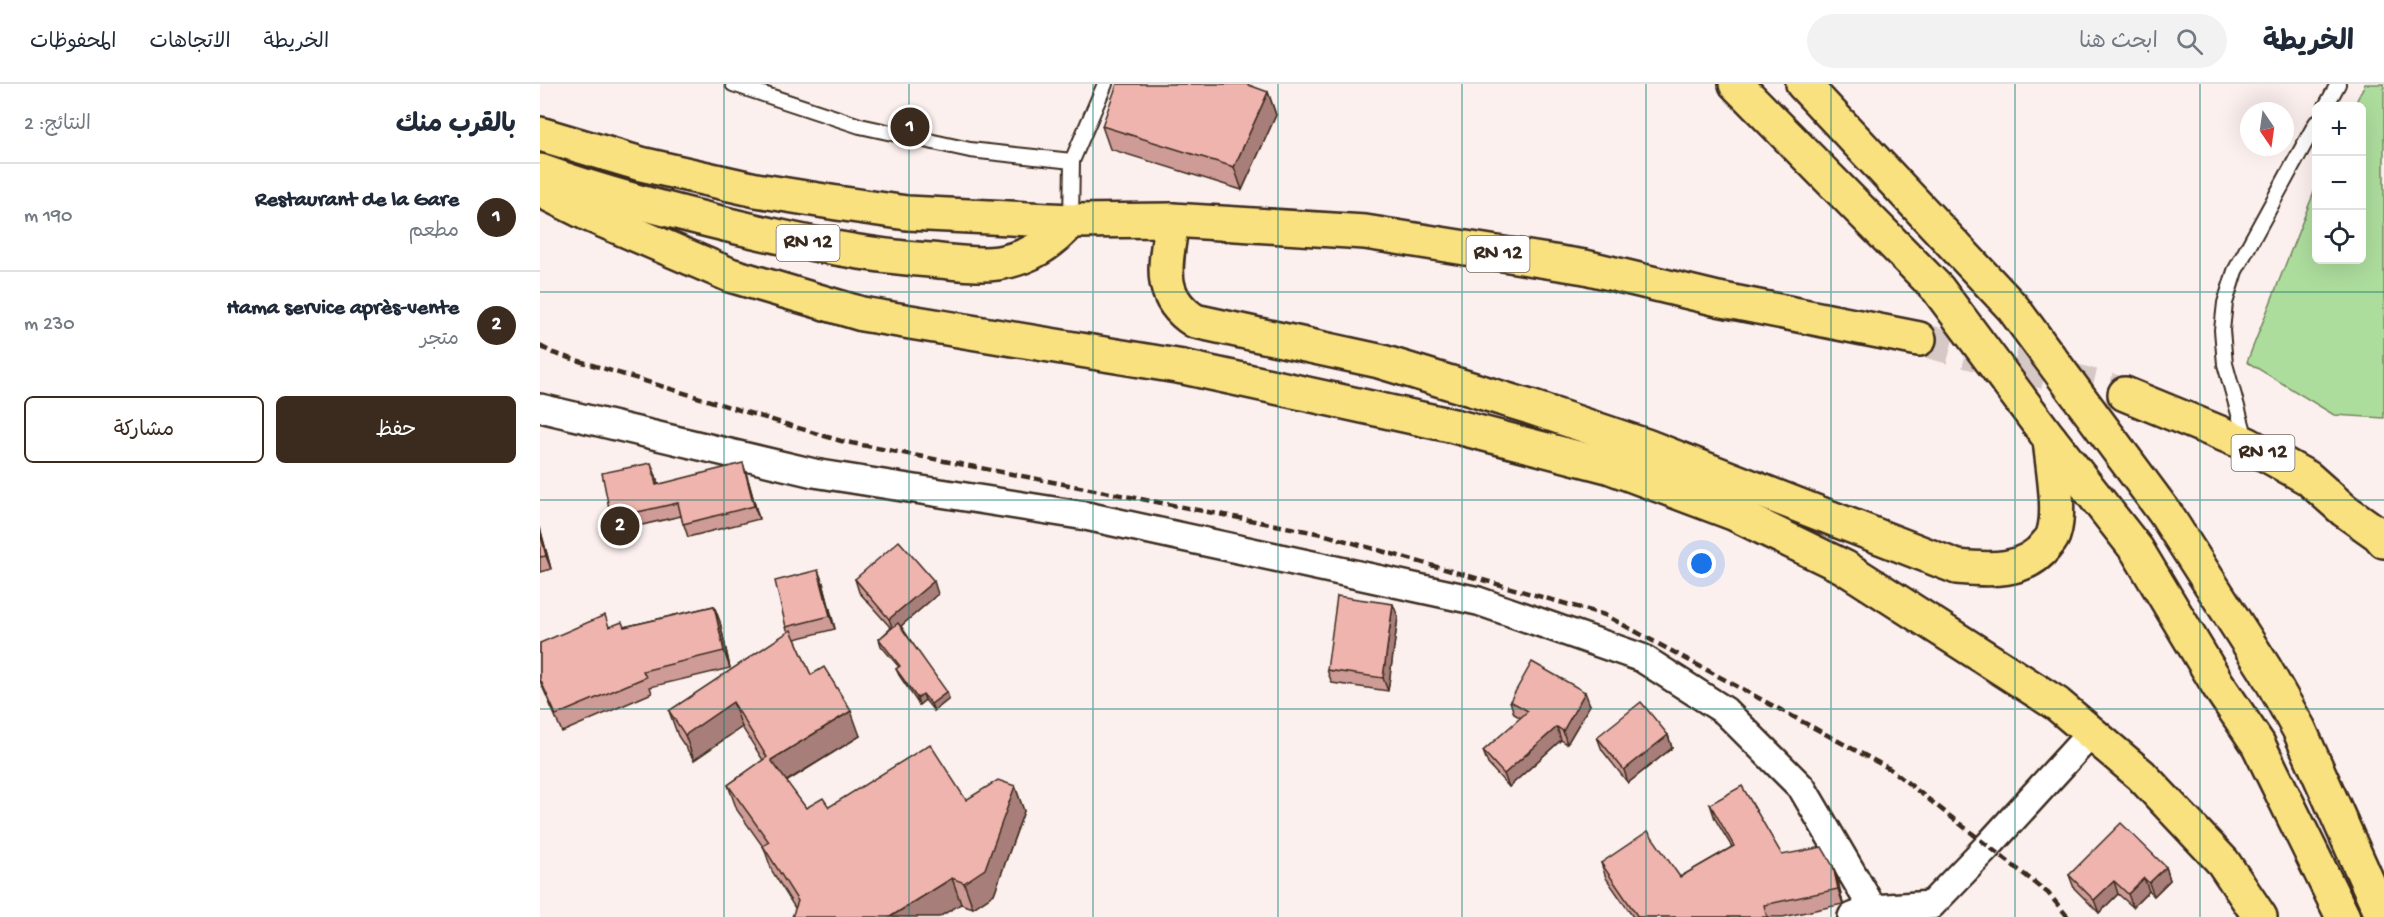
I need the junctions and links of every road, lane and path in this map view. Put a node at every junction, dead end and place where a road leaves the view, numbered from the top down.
1 (733, 84) edge
2 (1105, 84) edge
3 (1736, 84) edge
4 (1803, 84) edge
5 (2338, 84) edge
6 (2328, 102) edge
7 (2312, 130) edge
8 (540, 134) edge
9 (1072, 161) junction
10 (540, 171) edge
11 (540, 190) edge
12 (1172, 220) junction
13 (1071, 221) junction
14 (1919, 339) tunnel mouth
15 (2125, 394) tunnel mouth
16 (540, 408) edge
17 (2050, 439) junction
18 (2247, 444) junction
19 (2384, 541) edge
20 (2300, 729) junction
21 (2091, 733) junction
22 (2384, 878) edge
23 (1934, 911) edge
24 (1863, 913) edge
25 (2260, 917) edge
26 (2343, 917) edge
27 (2383, 917) edge

1 - 9 lane
2 - 9 lane
3 - 17 highway
4 - 20 highway
5 - 6 lane
7 - 18 lane
8 - 13 highway, RN 12
9 - 13 lane
10 - 13 highway, RN 12
11 - 21 highway
12 - 13 highway, RN 12
12 - 14 highway, RN 12
12 - 17 highway
15 - 18 highway, RN 12
16 - 24 street
17 - 26 highway
18 - 19 highway, RN 12
20 - 22 highway
20 - 27 highway
21 - 23 street
21 - 25 highway
23 - 24 street

